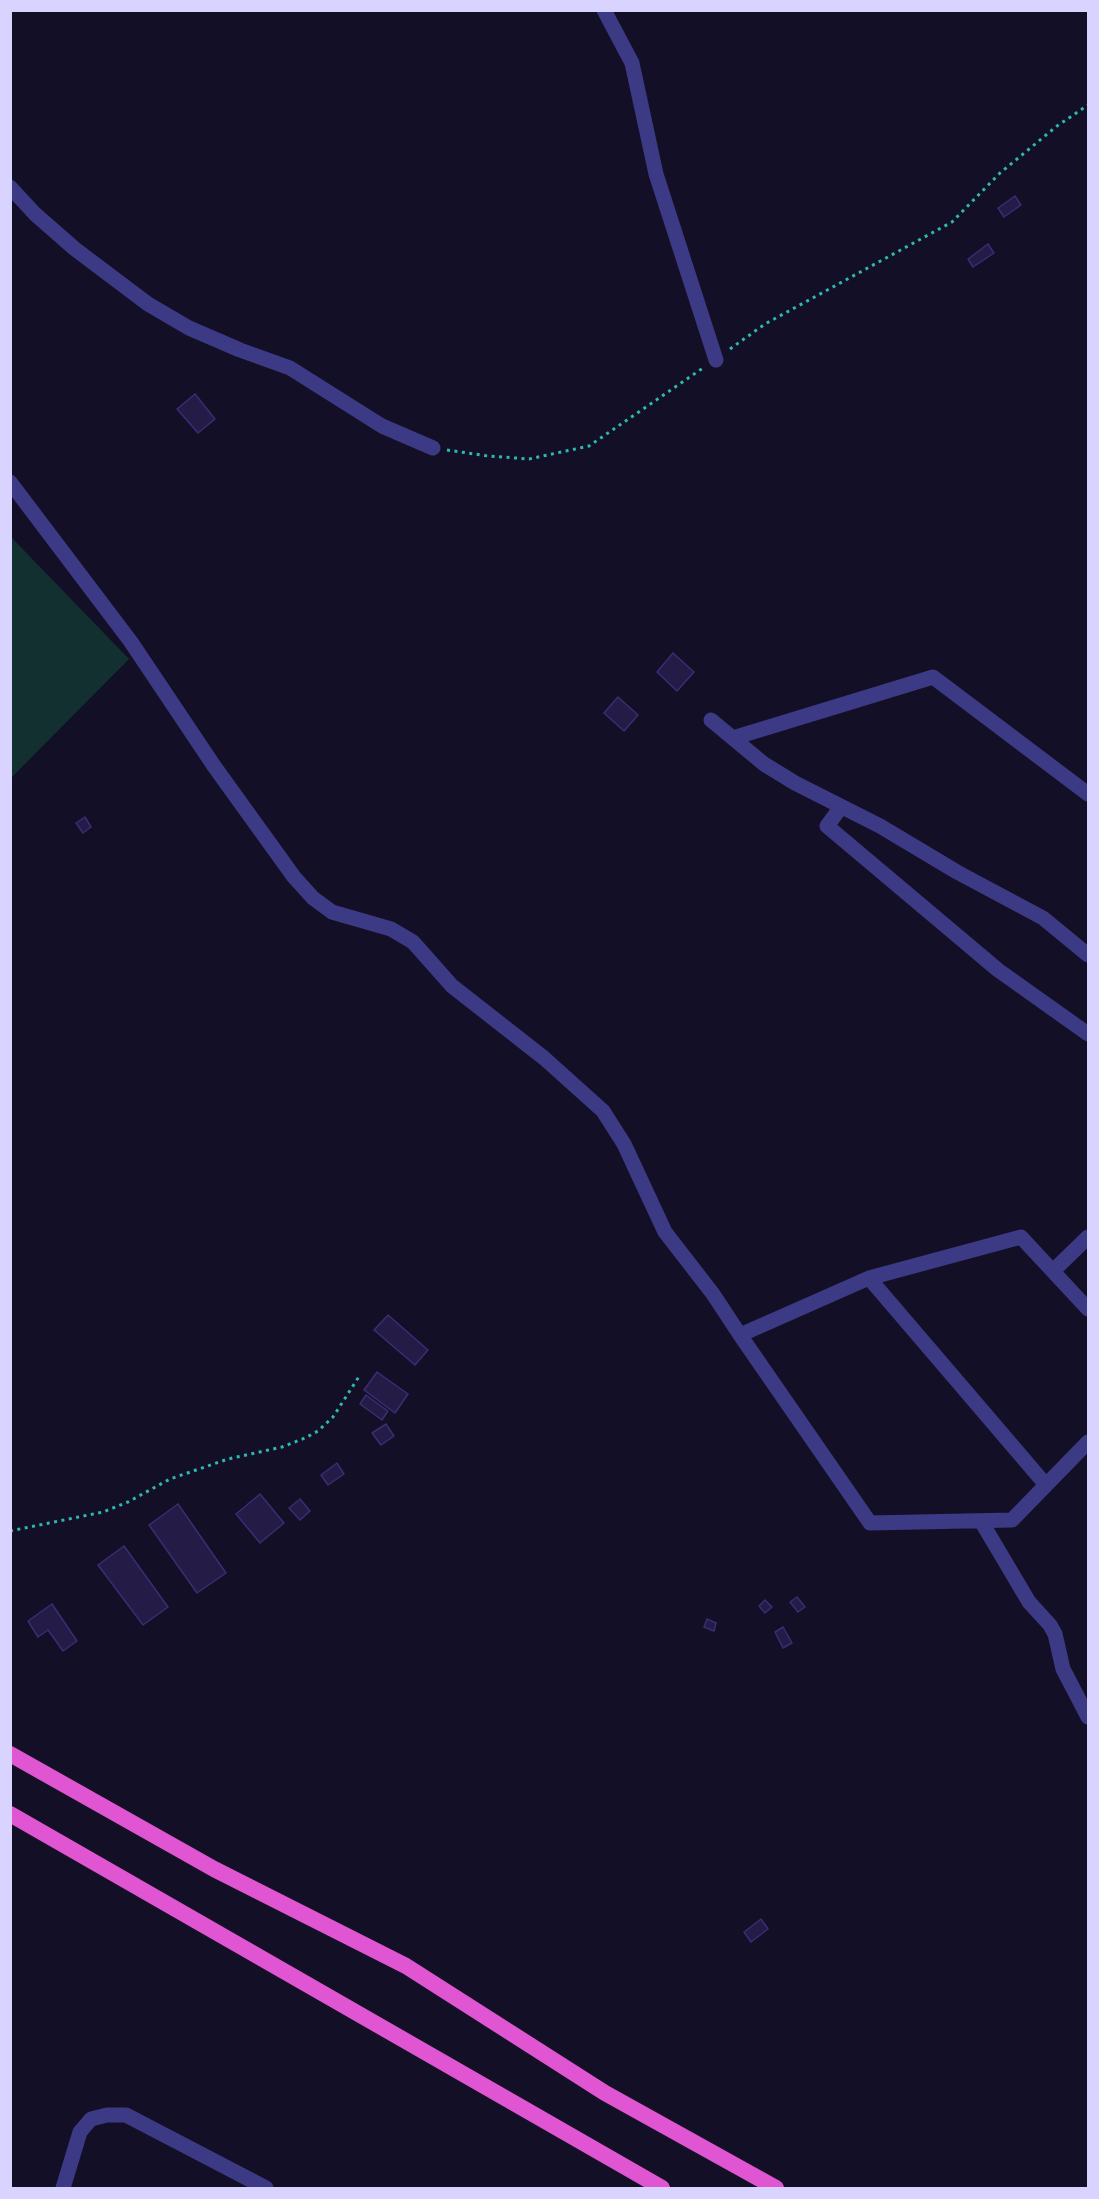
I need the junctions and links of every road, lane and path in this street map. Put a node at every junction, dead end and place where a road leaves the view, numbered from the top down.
1 (604, 10) edge
2 (1089, 105) edge
3 (10, 187) edge
4 (716, 360) junction
5 (433, 448) joint
6 (10, 482) edge
7 (711, 720) dead end
8 (733, 738) junction
9 (1089, 794) edge
10 (841, 807) junction
11 (1089, 955) edge
12 (1089, 1034) edge
13 (1089, 1238) edge
14 (1053, 1271) junction
15 (869, 1278) junction
16 (1089, 1308) edge
17 (740, 1335) junction
18 (360, 1375) dead end
19 (1089, 1442) edge
20 (1046, 1485) junction
21 (981, 1521) junction
22 (10, 1531) edge
23 (1089, 1717) edge
24 (10, 1754) edge
25 (10, 1814) edge
26 (63, 2188) edge
27 (266, 2188) edge
28 (662, 2188) edge
29 (776, 2188) edge

1 - 4 street
2 - 4 path
3 - 5 street
4 - 5 path
6 - 17 street
7 - 8 street
8 - 9 street
8 - 10 street
10 - 11 street
10 - 12 street
13 - 14 street
14 - 15 street
14 - 16 street
15 - 17 street
15 - 20 street
17 - 21 street
18 - 22 path
19 - 20 street
20 - 21 street
21 - 23 street
24 - 29 highway
25 - 28 highway
26 - 27 street

